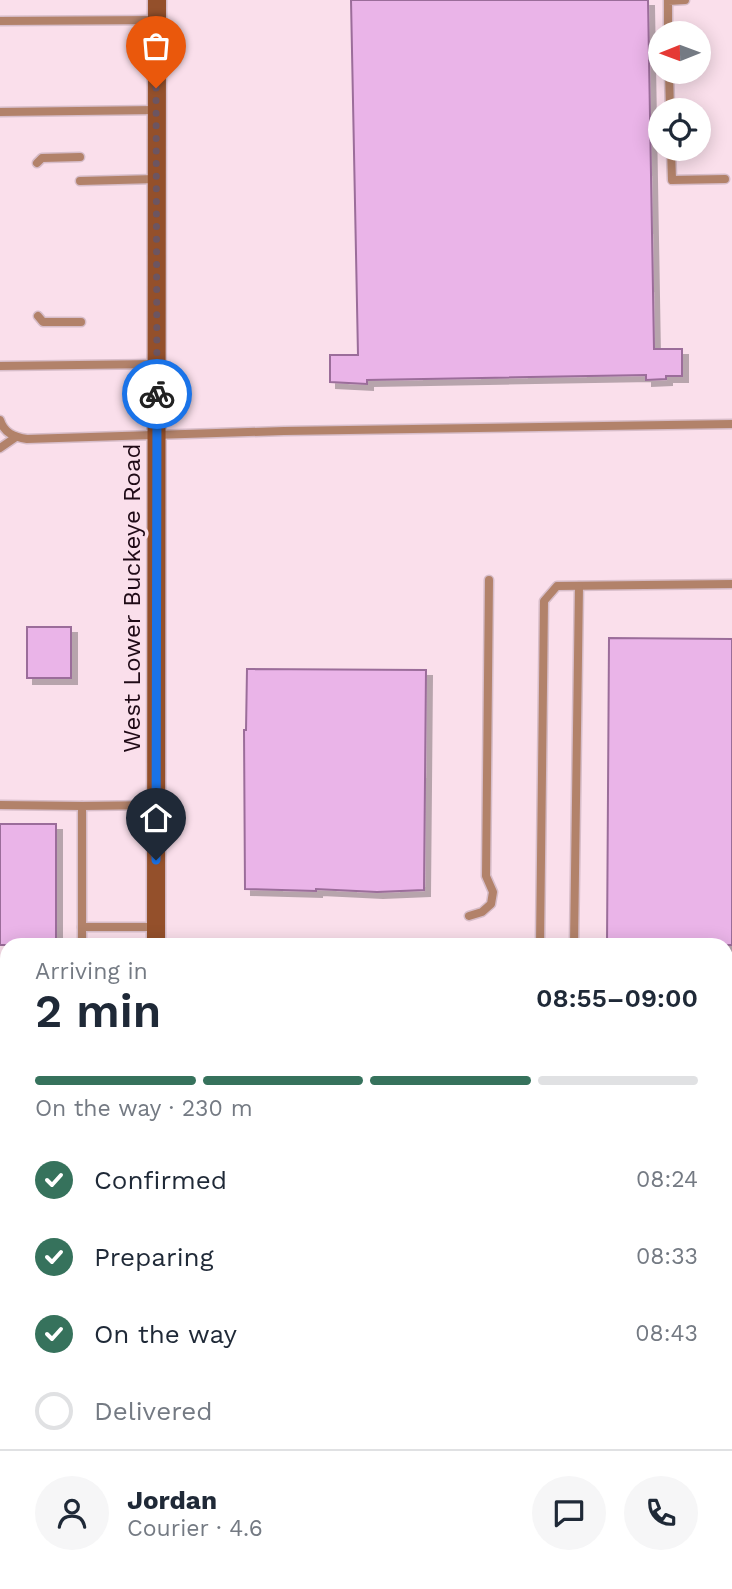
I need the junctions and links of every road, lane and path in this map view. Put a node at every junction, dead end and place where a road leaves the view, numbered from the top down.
1 (157, 0) edge
2 (685, 0) edge
3 (157, 20) junction
4 (0, 21) edge
5 (668, 21) edge
6 (156, 110) junction
7 (0, 112) edge
8 (80, 157) dead end
9 (671, 161) edge
10 (37, 163) dead end
11 (156, 179) junction
12 (725, 179) dead end
13 (80, 181) dead end
14 (38, 316) dead end
15 (81, 322) dead end
16 (156, 363) junction
17 (0, 366) edge
18 (0, 420) edge
19 (732, 424) edge
20 (157, 434) junction
21 (16, 437) junction
22 (0, 448) edge
23 (489, 580) dead end
24 (732, 584) edge
25 (579, 586) junction
26 (0, 805) edge
27 (156, 805) junction
28 (82, 806) junction
29 (469, 916) dead end
30 (82, 927) junction
31 (156, 936) edge
32 (82, 938) edge
33 (540, 938) edge
34 (574, 938) edge

1 - 3 main road, West Lower Buckeye Road
2 - 5 lane
3 - 4 lane
3 - 6 main road, West Lower Buckeye Road
6 - 7 lane
6 - 11 main road, West Lower Buckeye Road
8 - 10 lane
9 - 12 lane
11 - 13 lane
11 - 16 main road, West Lower Buckeye Road
14 - 15 lane
16 - 17 lane
16 - 20 main road, West Lower Buckeye Road
18 - 21 lane
19 - 20 lane
20 - 21 lane
20 - 27 main road, West Lower Buckeye Road
21 - 22 lane
23 - 29 lane
24 - 25 lane
25 - 33 lane
25 - 34 lane
26 - 28 lane
27 - 28 lane
27 - 31 main road, West Lower Buckeye Road
28 - 30 lane
30 - 31 lane
30 - 32 lane

